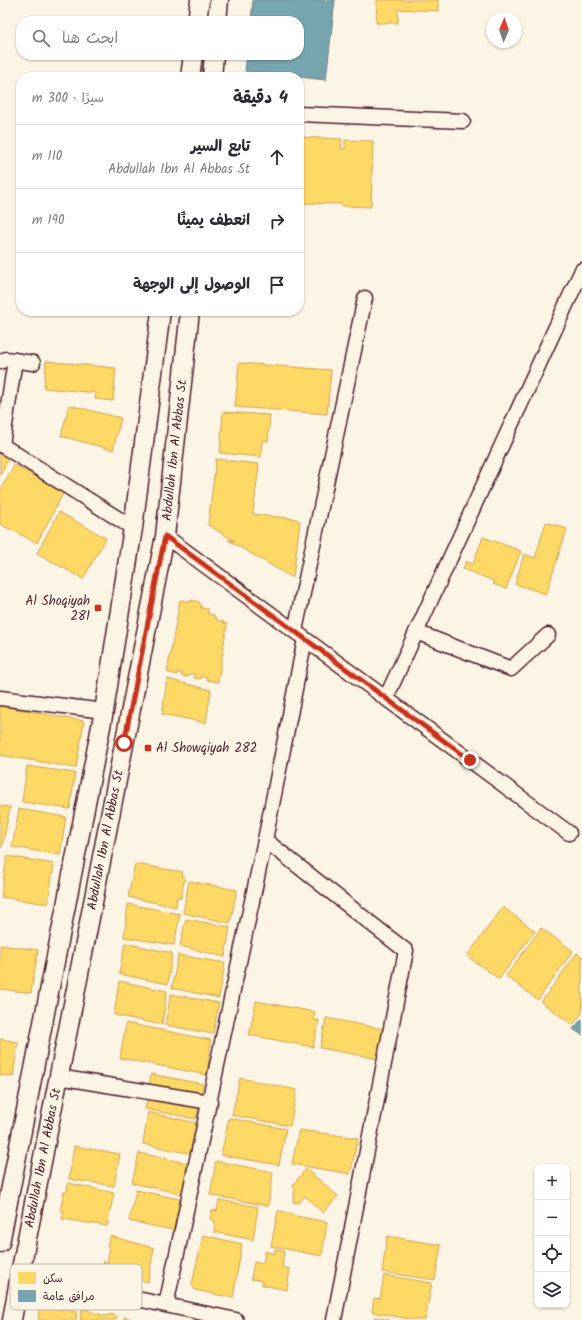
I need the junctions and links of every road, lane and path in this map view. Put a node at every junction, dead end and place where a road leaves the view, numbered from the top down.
1 (200, 0) edge
2 (219, 0) edge
3 (198, 16) edge
4 (217, 16) edge
5 (192, 60) edge
6 (214, 60) edge
7 (191, 72) edge
8 (212, 72) edge
9 (304, 114) edge
10 (463, 121) dead end
11 (582, 270) edge
12 (366, 298) dead end
13 (160, 316) edge
14 (189, 316) edge
15 (15, 360) junction
16 (0, 362) edge
17 (33, 362) dead end
18 (1, 444) edge
19 (133, 528) junction
20 (165, 536) junction
21 (416, 632) junction
22 (300, 635) junction
23 (548, 635) dead end
24 (0, 698) edge
25 (386, 698) junction
26 (104, 711) junction
27 (569, 833) dead end
28 (266, 840) junction
29 (58, 1077) junction
30 (210, 1102) junction
31 (0, 1243) edge
32 (22, 1264) edge
33 (142, 1300) edge
34 (166, 1305) junction
35 (14, 1310) edge
36 (12, 1320) edge
37 (236, 1320) edge
38 (334, 1320) edge

1 - 3 main road
2 - 4 main road
5 - 7 main road
6 - 8 main road
9 - 10 street
11 - 21 street
12 - 22 street
13 - 19 main road, Abdullah Ibn Al Abbas St
14 - 20 main road, Abdullah Ibn Al Abbas St
15 - 16 street
15 - 17 street
15 - 18 street
18 - 19 street
19 - 26 main road, Abdullah Ibn Al Abbas St
20 - 22 street
20 - 29 main road, Abdullah Ibn Al Abbas St
21 - 23 street
21 - 25 street
22 - 25 street
22 - 28 street
24 - 26 street
25 - 27 street
26 - 31 main road, Abdullah Ibn Al Abbas St
28 - 30 street
28 - 38 street
29 - 30 street
29 - 32 main road, Abdullah Ibn Al Abbas St
30 - 34 street
33 - 34 street
34 - 37 street
35 - 36 main road, Abdullah Ibn Al Abbas St

